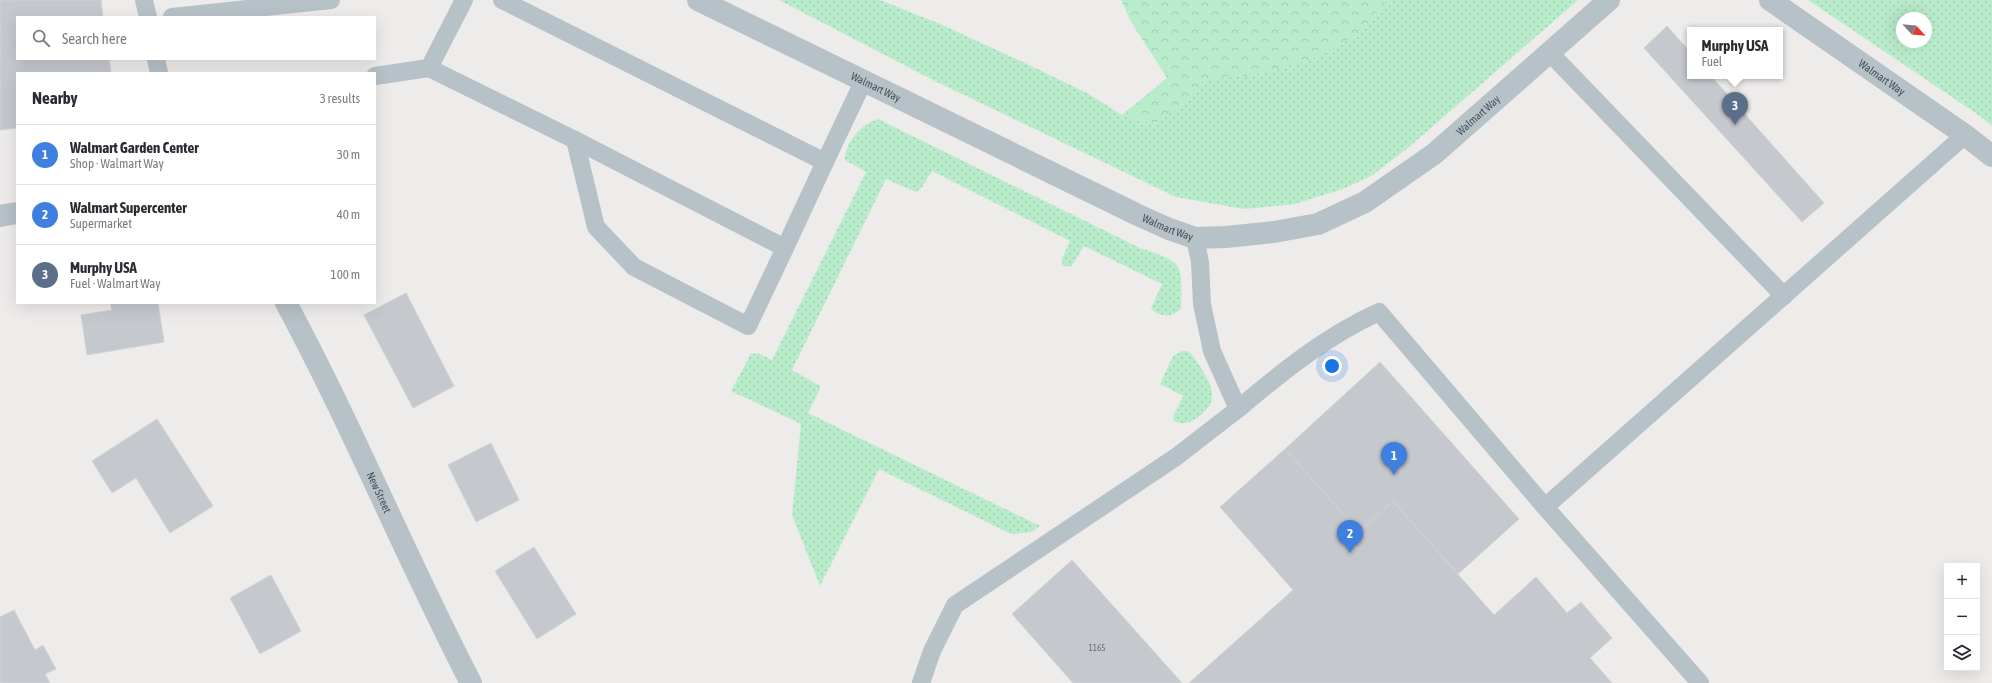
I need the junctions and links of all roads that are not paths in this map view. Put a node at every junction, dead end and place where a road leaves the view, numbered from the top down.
1 (144, 0) edge
2 (331, 0) edge
3 (464, 0) edge
4 (502, 0) edge
5 (698, 0) edge
6 (1609, 0) edge
7 (1770, 0) edge
8 (148, 16) edge
9 (181, 16) edge
10 (1549, 52) junction
11 (156, 60) edge
12 (429, 68) junction
13 (159, 72) edge
14 (376, 76) edge
15 (864, 82) junction
16 (1966, 135) junction
17 (575, 140) junction
18 (1992, 156) edge
19 (825, 162) junction
20 (16, 213) edge
21 (0, 216) edge
22 (1195, 238) junction
23 (785, 248) junction
24 (1784, 296) junction
25 (286, 304) edge
26 (1238, 409) junction
27 (1545, 507) junction
28 (470, 683) edge
29 (921, 683) edge
30 (1700, 683) edge

1 - 8 lane
2 - 9 lane
3 - 12 lane
4 - 19 lane
5 - 15 street, Walmart Way
6 - 10 street, Walmart Way
7 - 16 street, Walmart Way
10 - 22 street, Walmart Way
10 - 24 lane
11 - 13 lane
12 - 14 lane
12 - 17 lane
15 - 19 lane
15 - 22 street, Walmart Way
16 - 18 street, Walmart Way
16 - 24 lane
17 - 23 lane
17 - 23 lane
19 - 23 lane
20 - 21 street
22 - 26 lane
24 - 27 lane
25 - 28 street, New Street
26 - 27 lane
26 - 29 lane
27 - 30 lane

